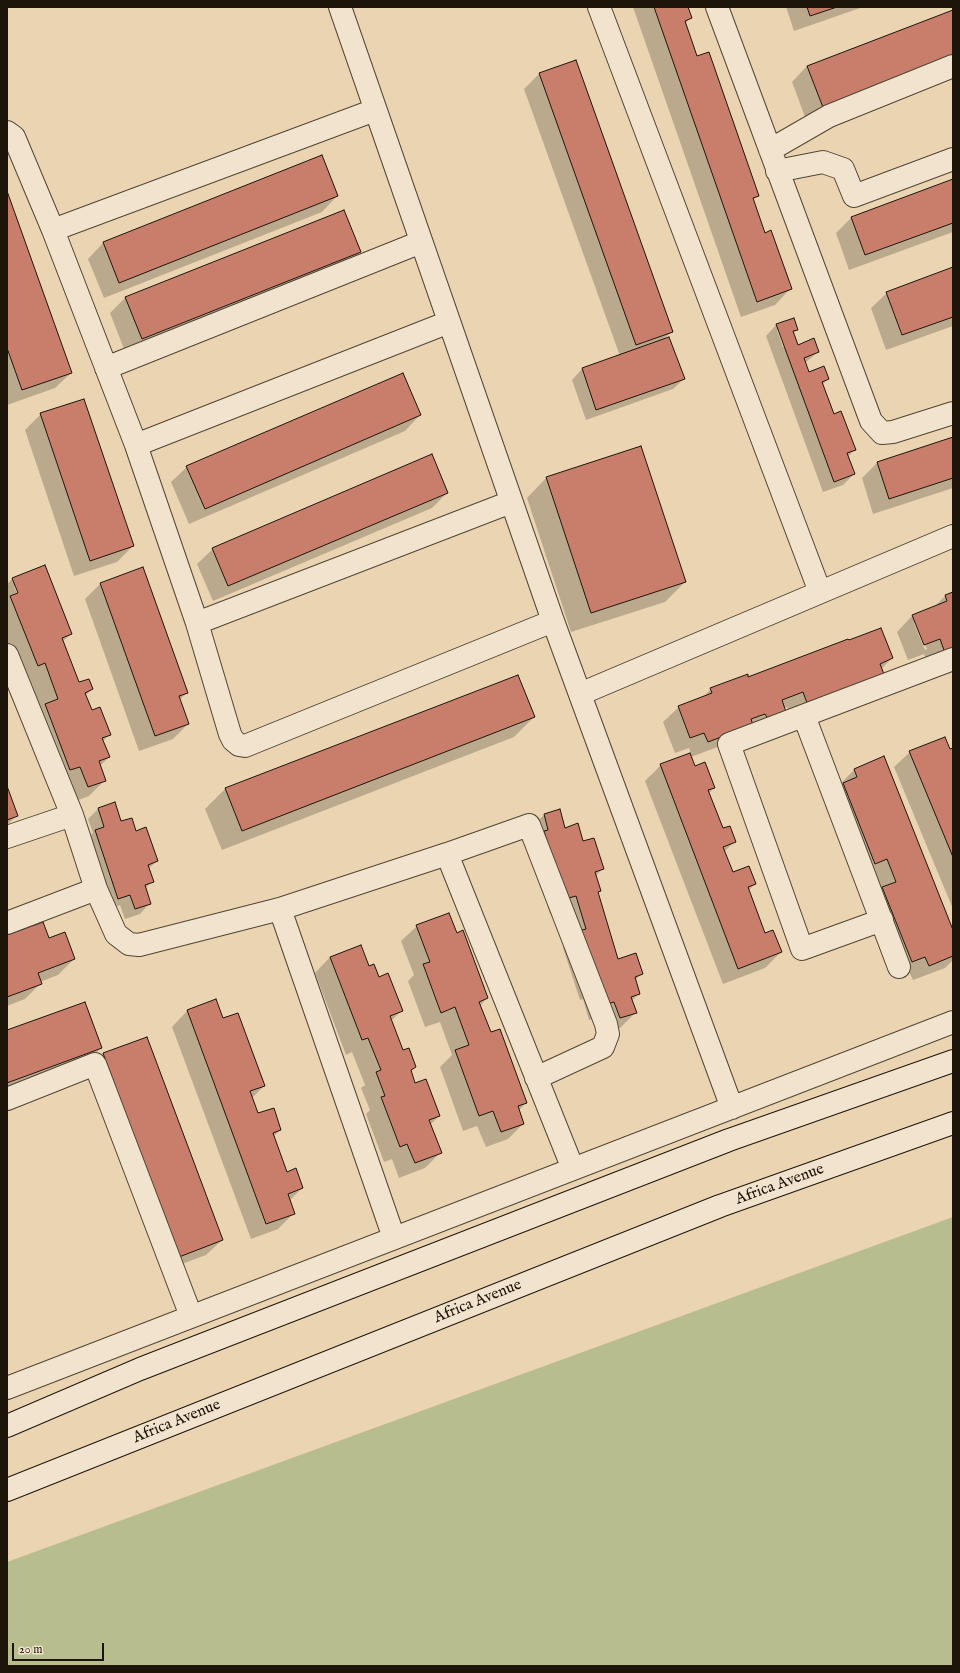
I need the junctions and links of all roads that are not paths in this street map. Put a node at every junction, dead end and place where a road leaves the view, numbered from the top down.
1 (340, 7) edge
2 (599, 7) edge
3 (717, 7) edge
4 (953, 66) edge
5 (375, 110) junction
6 (7, 132) edge
7 (770, 150) junction
8 (953, 159) edge
9 (778, 171) junction
10 (54, 230) junction
11 (421, 242) junction
12 (449, 322) junction
13 (106, 368) junction
14 (953, 413) edge
15 (136, 445) junction
16 (511, 502) junction
17 (953, 536) edge
18 (820, 592) junction
19 (553, 622) junction
20 (197, 623) junction
21 (953, 659) edge
22 (8, 660) edge
23 (580, 694) junction
24 (804, 716) junction
25 (72, 815) junction
26 (7, 837) edge
27 (447, 854) junction
28 (96, 889) junction
29 (280, 910) junction
30 (882, 920) junction
31 (7, 923) edge
32 (899, 967) dead end
33 (953, 1022) edge
34 (953, 1061) edge
35 (536, 1078) junction
36 (7, 1099) edge
37 (732, 1108) junction
38 (953, 1123) edge
39 (573, 1169) junction
40 (394, 1238) junction
41 (191, 1316) junction
42 (7, 1388) edge
43 (7, 1426) edge
44 (7, 1490) edge

1 - 5 street
2 - 18 street
3 - 7 street
4 - 7 street
5 - 10 street
5 - 11 street
6 - 10 street
7 - 9 street
8 - 9 street
9 - 14 street
10 - 13 street
11 - 12 street
11 - 13 street
12 - 15 street
12 - 16 street
13 - 15 street
15 - 20 street
16 - 19 street
16 - 20 street
17 - 18 street
18 - 23 street
19 - 20 street
19 - 23 street
21 - 24 street
22 - 25 street
23 - 37 street
24 - 30 street
24 - 30 street
25 - 26 street
25 - 28 street
27 - 29 street
27 - 35 street
27 - 35 street
28 - 29 street
28 - 31 street
29 - 40 street
30 - 32 street
33 - 37 street
34 - 43 street
35 - 39 street
36 - 41 street
37 - 39 street
38 - 44 street, Africa Avenue
39 - 40 street
40 - 41 street
41 - 42 street

